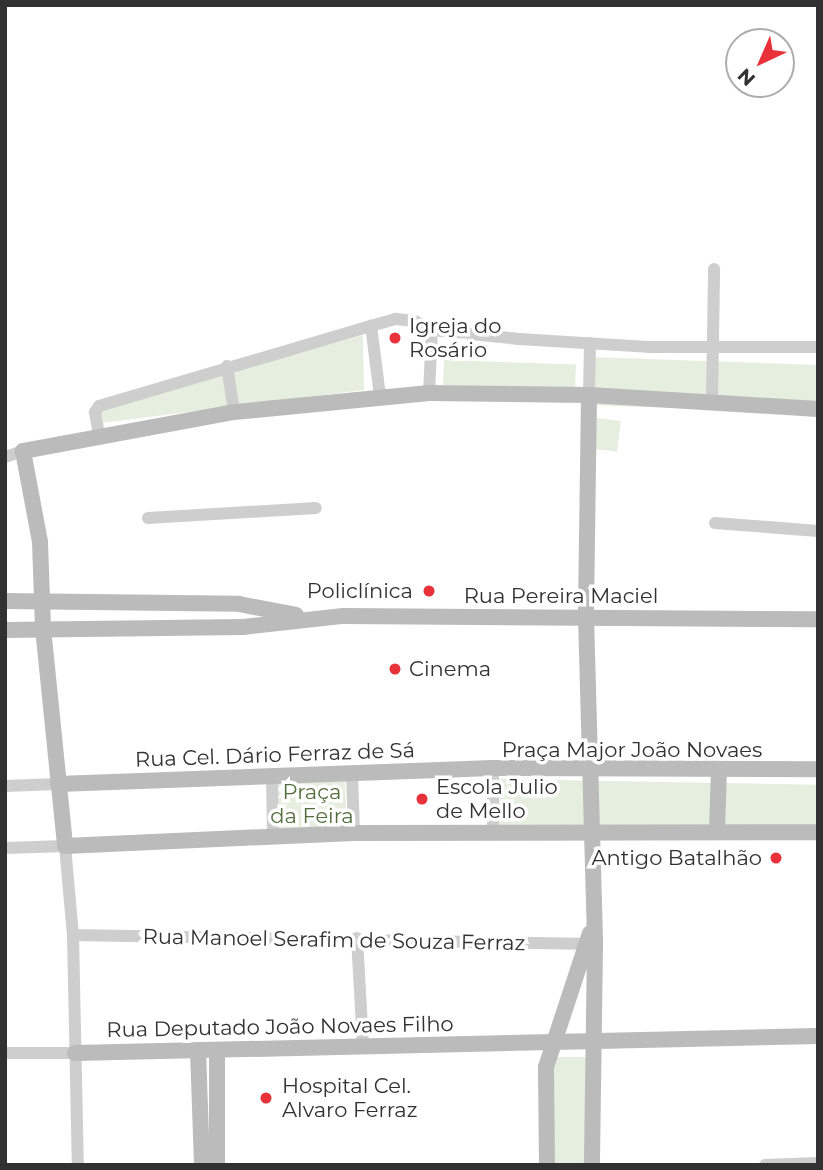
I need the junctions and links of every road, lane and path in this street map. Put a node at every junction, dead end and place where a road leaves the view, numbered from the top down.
1 (714, 270) dead end
2 (371, 326) junction
3 (432, 330) junction
4 (590, 343) junction
5 (713, 346) junction
6 (818, 347) edge
7 (227, 366) junction
8 (429, 393) junction
9 (589, 395) junction
10 (380, 396) junction
11 (712, 402) junction
12 (818, 409) edge
13 (234, 412) junction
14 (99, 435) junction
15 (23, 451) junction
16 (5, 457) edge
17 (316, 508) dead end
18 (148, 518) dead end
19 (715, 523) dead end
20 (818, 531) edge
21 (5, 601) edge
22 (154, 601) junction
23 (42, 602) junction
24 (305, 617) junction
25 (586, 617) junction
26 (818, 620) edge
27 (43, 628) junction
28 (154, 628) junction
29 (5, 629) edge
30 (493, 768) junction
31 (818, 769) edge
32 (591, 770) junction
33 (719, 771) junction
34 (352, 773) junction
35 (272, 776) junction
36 (58, 784) junction
37 (5, 786) edge
38 (590, 830) junction
39 (717, 830) junction
40 (493, 831) junction
41 (818, 832) edge
42 (354, 833) junction
43 (273, 835) junction
44 (65, 846) junction
45 (5, 848) edge
46 (73, 935) junction
47 (357, 938) junction
48 (591, 944) junction
49 (818, 1036) edge
50 (556, 1042) junction
51 (594, 1043) junction
52 (363, 1047) junction
53 (217, 1049) junction
54 (198, 1050) junction
55 (5, 1053) edge
56 (75, 1053) junction
57 (818, 1163) edge
58 (78, 1165) edge
59 (202, 1165) edge
60 (217, 1165) edge
61 (547, 1165) edge
62 (592, 1165) edge
63 (765, 1165) edge

1 - 5 street
2 - 3 street
2 - 7 street
2 - 10 street
3 - 4 street
3 - 8 street
4 - 5 street
4 - 9 street
5 - 6 street
5 - 11 street
7 - 13 street
7 - 14 street
8 - 9 street
8 - 10 street
9 - 11 street
9 - 25 street
10 - 13 street
11 - 12 street
13 - 14 street
14 - 15 street
15 - 16 street
15 - 23 street
17 - 18 street
19 - 20 street
21 - 23 street, Rua Pereira Maciel
22 - 23 street, Rua Pereira Maciel
22 - 24 street, Rua Pereira Maciel
22 - 28 street
23 - 27 street
24 - 25 street, Rua Pereira Maciel
24 - 28 street, Rua Pereira Maciel
25 - 26 street, Rua Pereira Maciel
25 - 32 street
27 - 28 street, Rua Pereira Maciel
27 - 29 street, Rua Pereira Maciel
27 - 36 street
30 - 32 street, Praça Major João Novaes
30 - 34 street, Rua Cel. Dário Ferraz de Sá
30 - 40 street, Praça Major João Novaes
31 - 33 street, Praça Major João Novaes
32 - 33 street, Praça Major João Novaes
32 - 38 street
33 - 39 street
34 - 35 street, Rua Cel. Dário Ferraz de Sá
34 - 42 street
35 - 36 street, Rua Cel. Dário Ferraz de Sá
35 - 43 street
36 - 37 street
36 - 44 street
38 - 39 street
38 - 40 street
38 - 48 street
39 - 41 street
40 - 42 street
42 - 43 street
43 - 44 street
44 - 45 street
44 - 46 street
46 - 47 street, Rua Manoel Serafim de Souza Ferraz
46 - 56 street
47 - 48 street, Rua Manoel Serafim de Souza Ferraz
47 - 52 street
48 - 50 street
48 - 51 street
49 - 51 street, Rua Deputado João Novaes Filho
50 - 51 street, Rua Deputado João Novaes Filho
50 - 52 street, Rua Deputado João Novaes Filho
50 - 61 street
51 - 62 street
52 - 53 street, Rua Deputado João Novaes Filho
53 - 54 street, Rua Deputado João Novaes Filho
53 - 60 street
54 - 56 street, Rua Deputado João Novaes Filho
54 - 59 street
55 - 56 street, Rua Deputado João Novaes Filho
56 - 58 street
57 - 63 street

